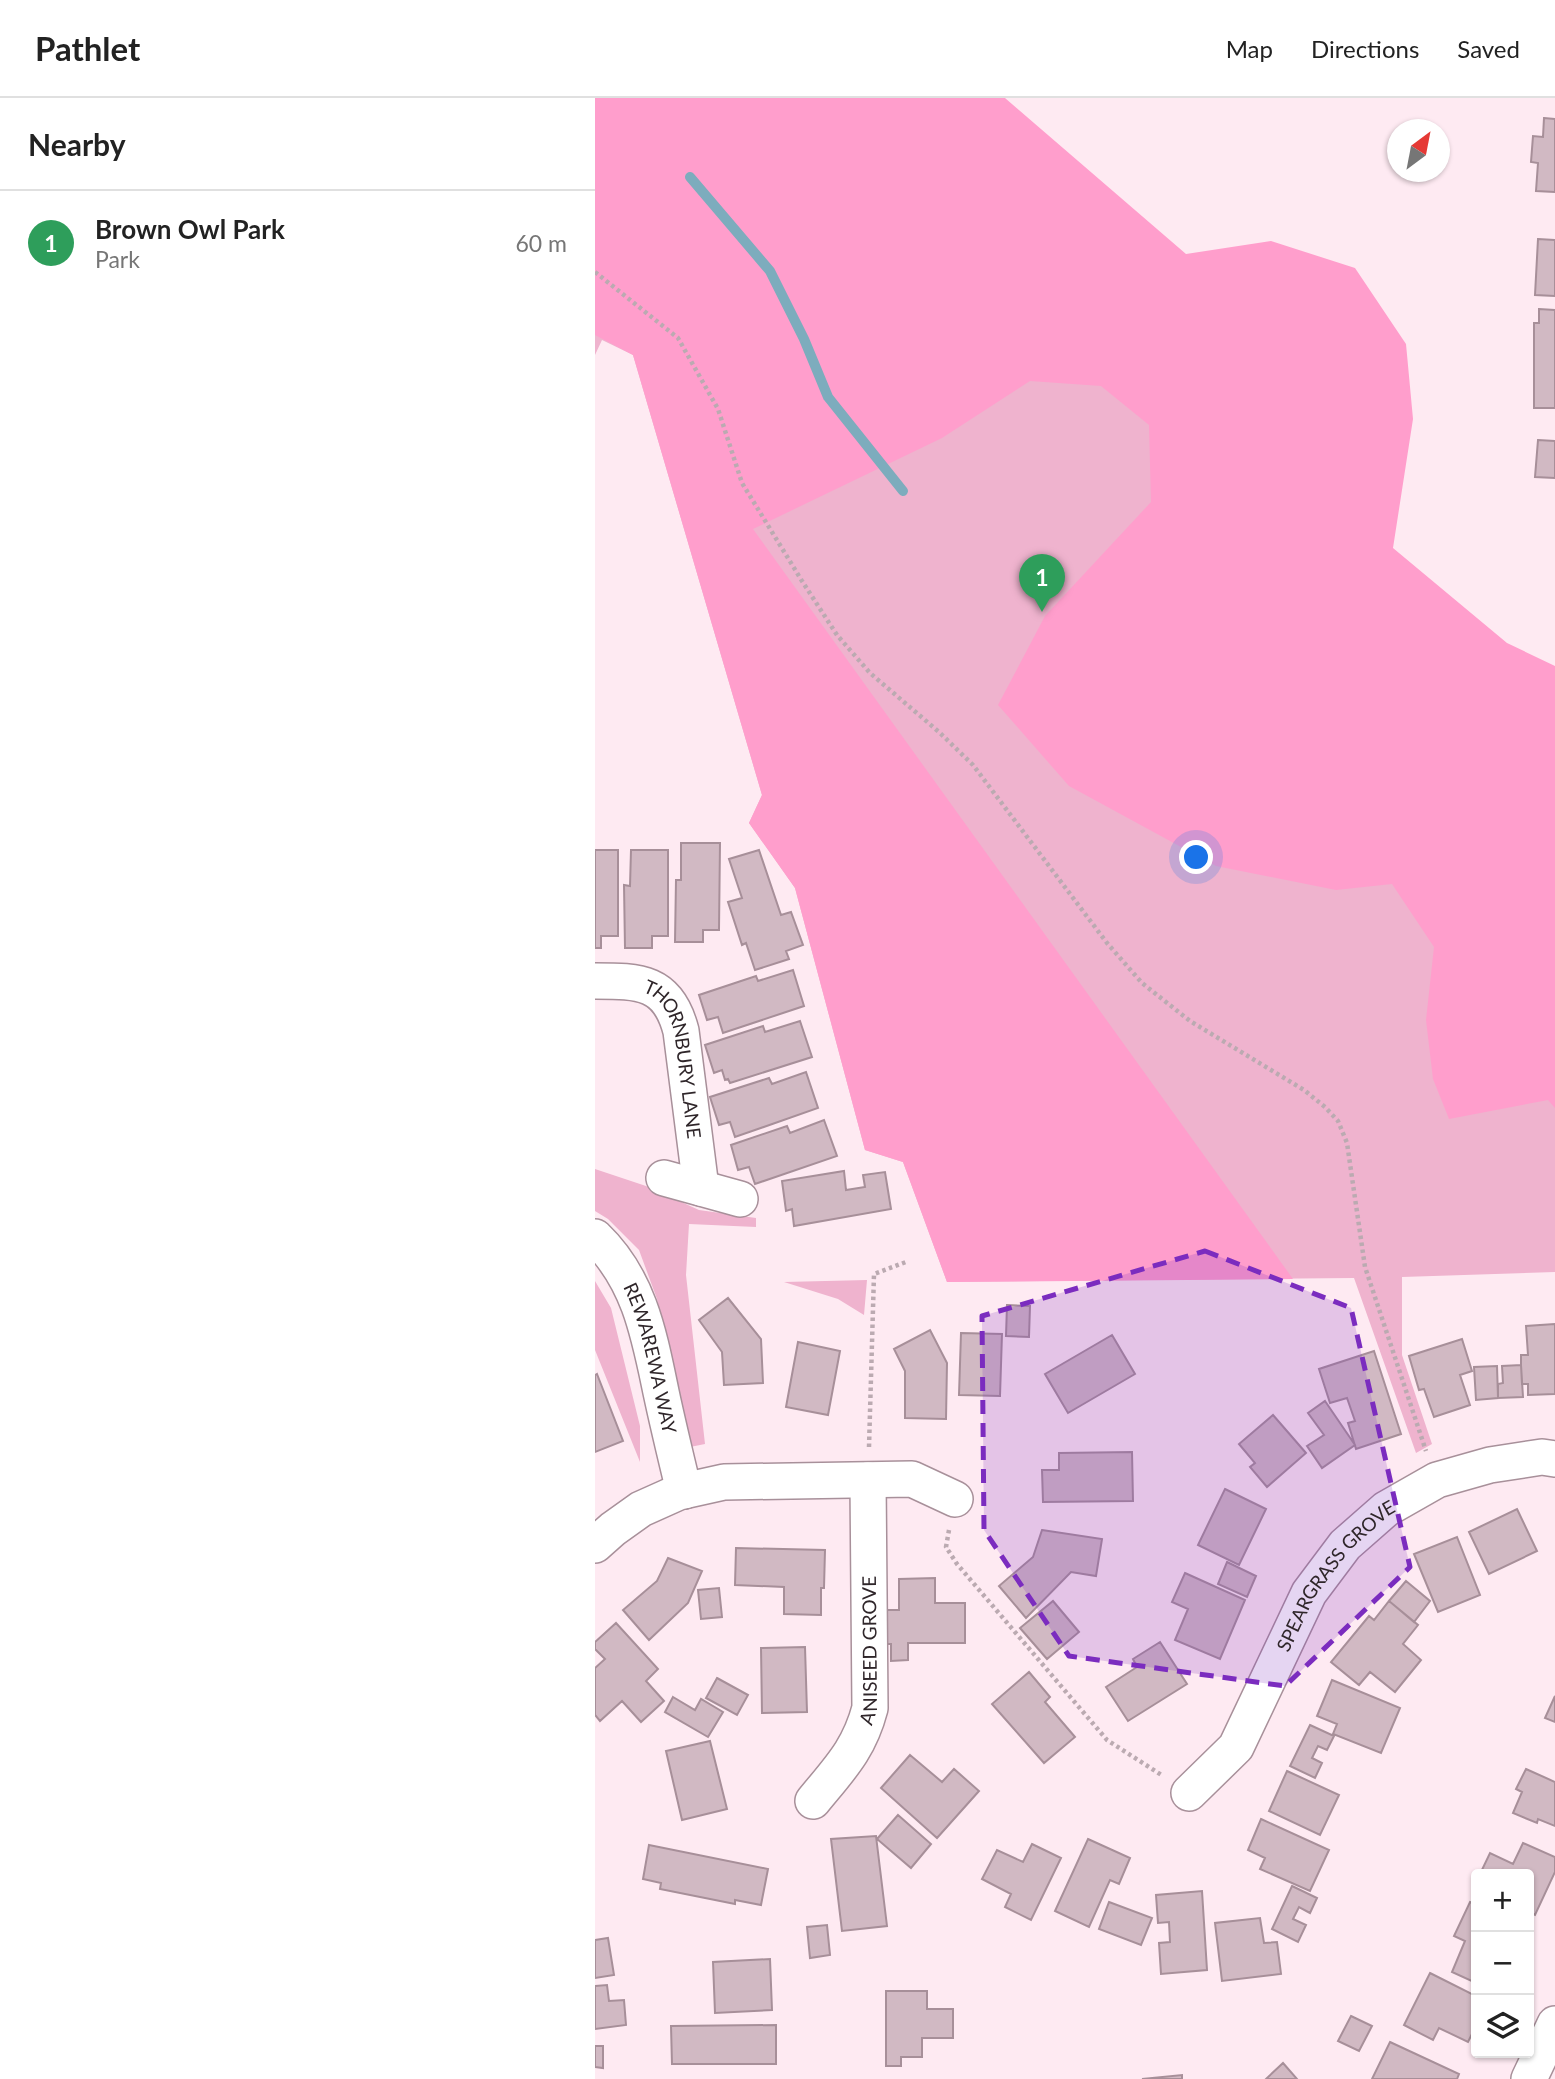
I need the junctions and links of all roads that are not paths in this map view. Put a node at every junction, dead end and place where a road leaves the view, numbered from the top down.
1 (595, 981) edge
2 (664, 1178) dead end
3 (701, 1188) junction
4 (740, 1199) dead end
5 (595, 1237) edge
6 (1555, 1460) edge
7 (868, 1480) junction
8 (684, 1491) junction
9 (955, 1499) road end
10 (595, 1545) edge
11 (1189, 1793) road end
12 (813, 1801) dead end
13 (1555, 2024) edge
14 (1529, 2079) edge

1 - 3 street, THORNBURY LANE
2 - 3 street
3 - 4 street
5 - 8 street, REWAREWA WAY
6 - 11 street, SPEARGRASS GROVE
7 - 8 street
7 - 9 street
7 - 12 street, ANISEED GROVE
8 - 10 street
13 - 14 street

